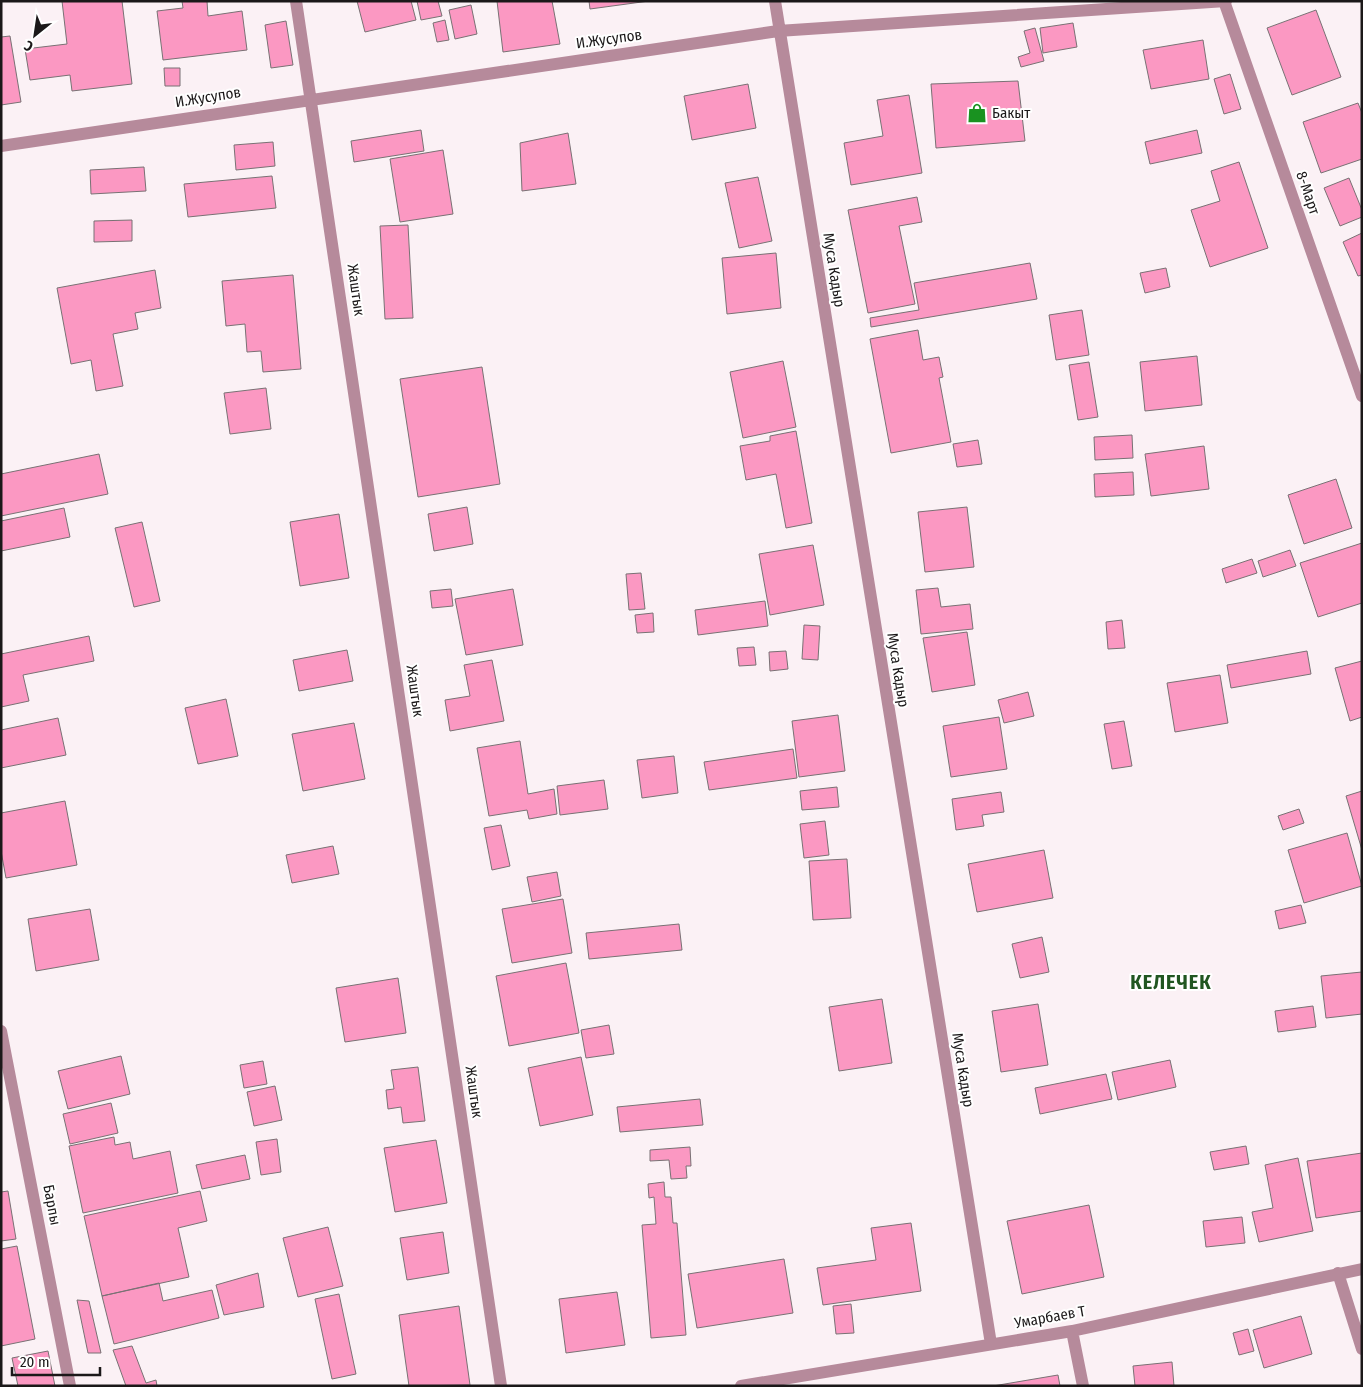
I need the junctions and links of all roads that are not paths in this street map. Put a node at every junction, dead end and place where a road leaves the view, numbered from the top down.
1 (296, 1) edge
2 (775, 1) edge
3 (1225, 1) edge
4 (778, 31) junction
5 (312, 98) junction
6 (1, 146) edge
7 (1362, 396) edge
8 (1, 1031) edge
9 (1362, 1269) edge
10 (1338, 1273) junction
11 (1072, 1331) junction
12 (991, 1344) junction
13 (1362, 1349) edge
14 (70, 1386) edge
15 (501, 1386) edge
16 (741, 1386) edge
17 (1083, 1386) edge

1 - 5 street, Жаштык
2 - 4 street, Муса Кадыр
3 - 4 street, И.Жусупов
3 - 7 street, 8-Март
4 - 5 street, И.Жусупов
4 - 12 street, Муса Кадыр
5 - 6 street, И.Жусупов
5 - 15 street, Жаштык
8 - 14 street, Барпы
9 - 10 street, Умарбаев Т
10 - 11 street, Умарбаев Т
10 - 13 street
11 - 12 street, Умарбаев Т
11 - 17 street
12 - 16 street, Умарбаев Т

